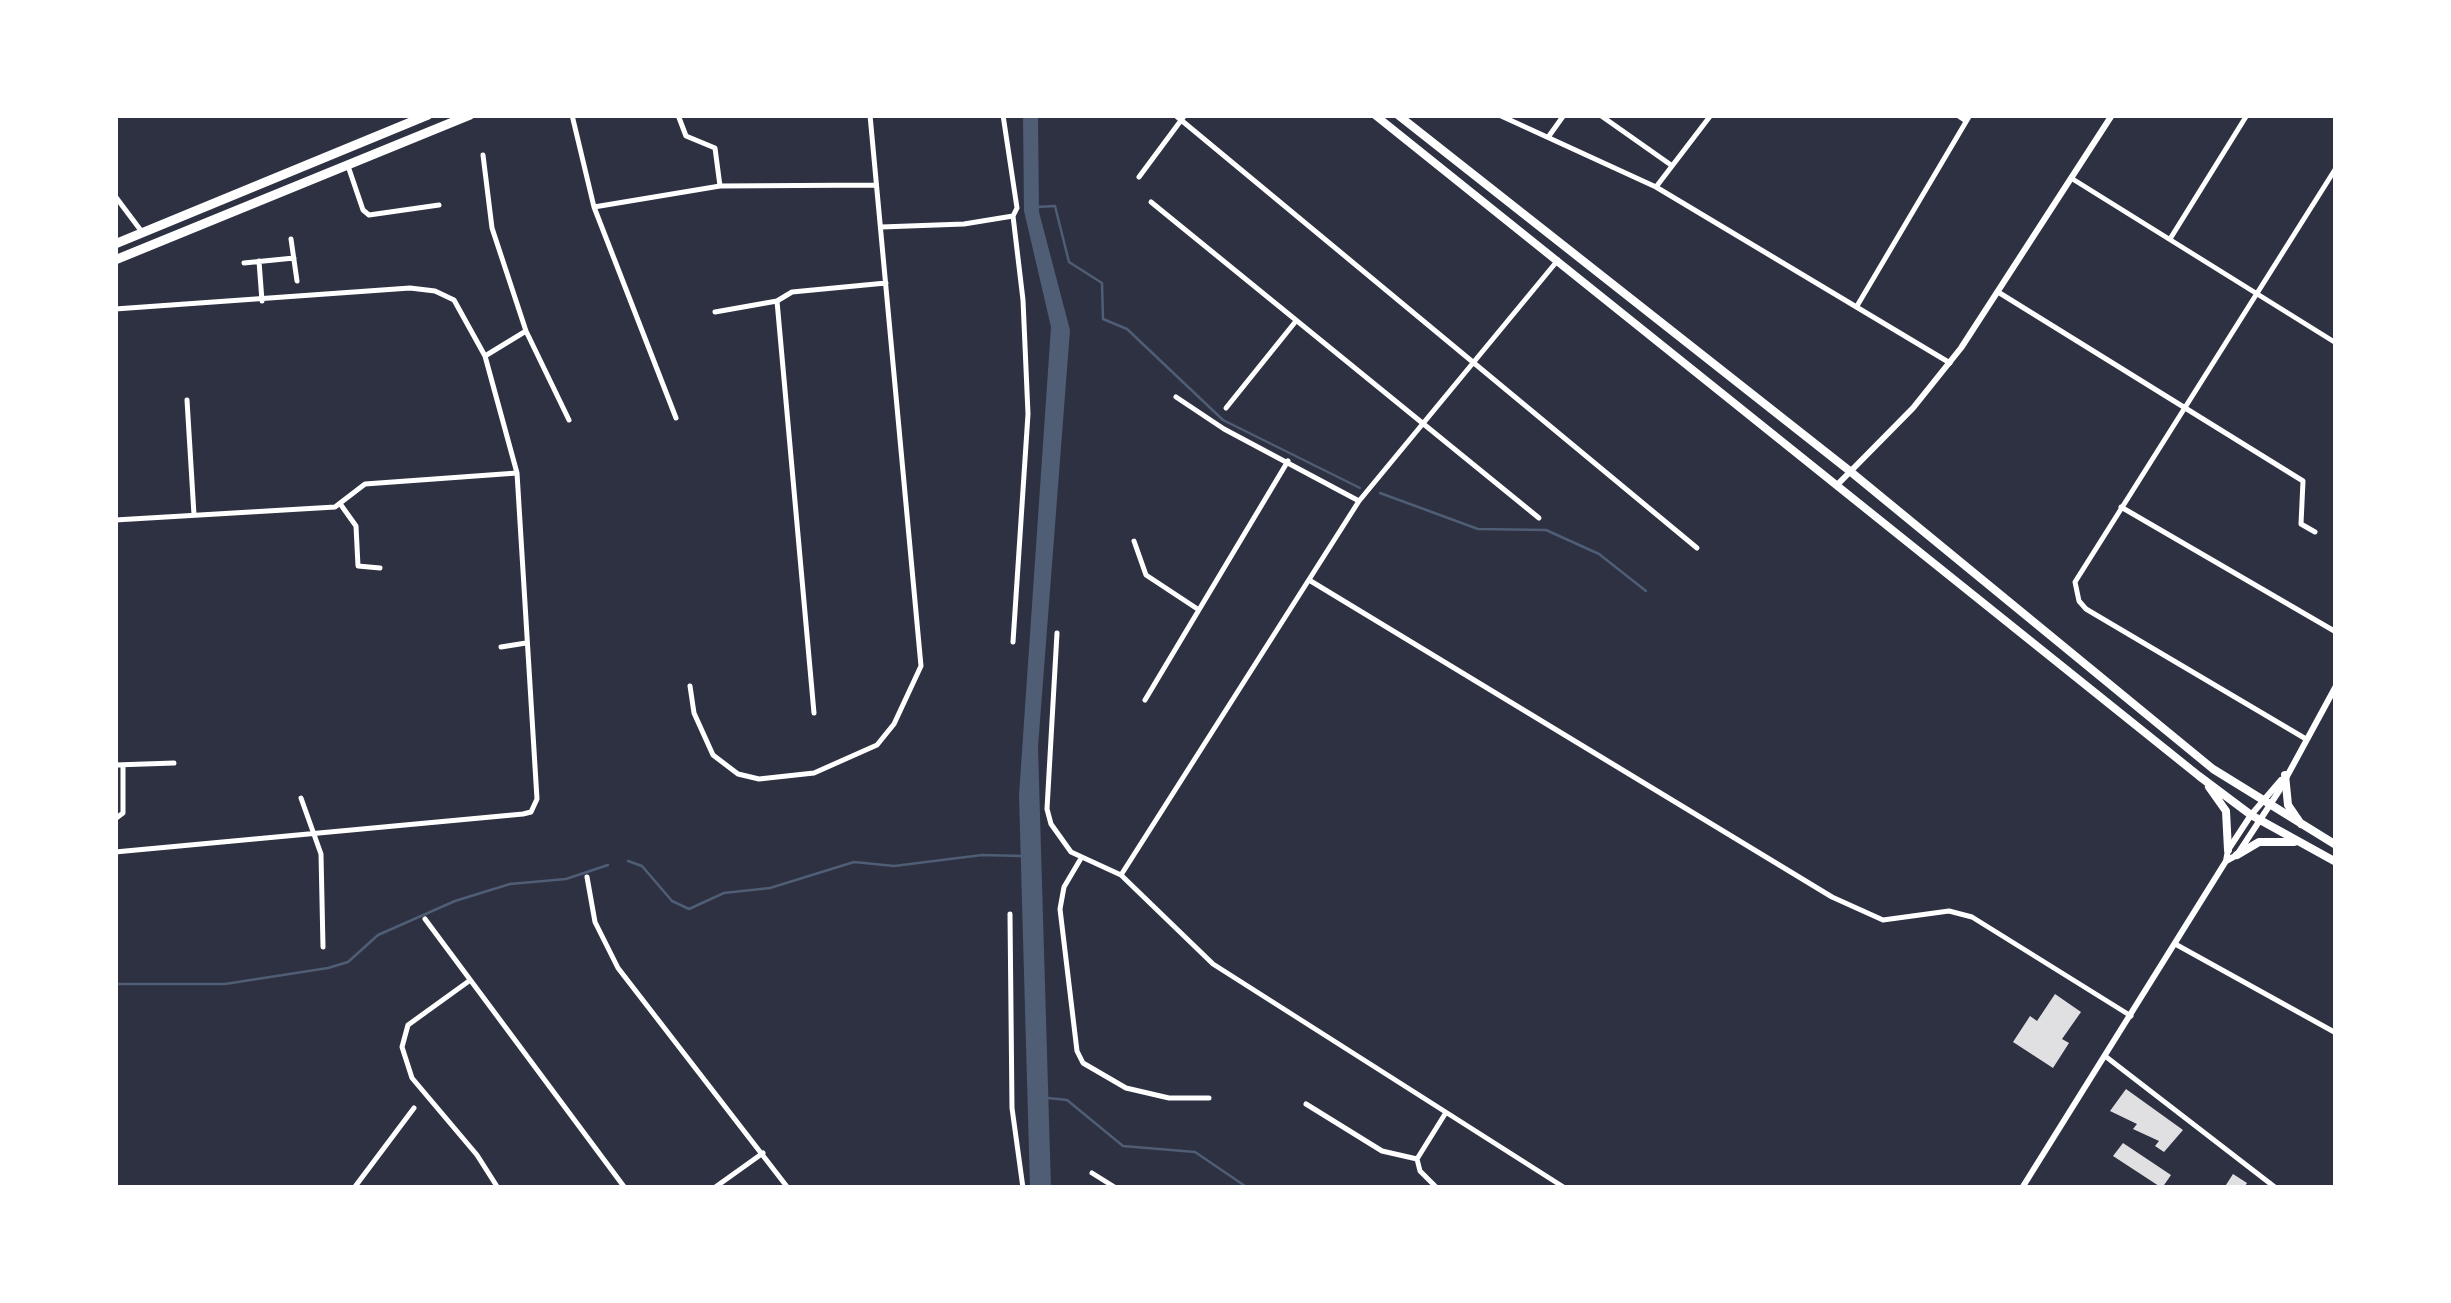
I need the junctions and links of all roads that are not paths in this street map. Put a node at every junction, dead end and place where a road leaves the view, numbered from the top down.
1 (428, 115) edge
2 (470, 115) edge
3 (572, 115) edge
4 (678, 115) edge
5 (870, 115) edge
6 (1003, 115) edge
7 (1376, 115) edge
8 (1398, 115) edge
9 (1499, 115) edge
10 (1564, 115) edge
11 (1600, 115) edge
12 (1711, 115) edge
13 (1958, 115) edge
14 (2112, 115) edge
15 (2247, 115) edge
16 (1181, 117) edge
17 (1968, 118) edge
18 (1549, 136) junction
19 (483, 155) dead end
20 (1672, 165) junction
21 (348, 166) junction
22 (2336, 168) edge
23 (1139, 177) dead end
24 (2072, 178) junction
25 (876, 185) junction
26 (720, 186) junction
27 (1656, 188) junction
28 (115, 196) edge
29 (1151, 202) dead end
30 (439, 205) dead end
31 (594, 208) junction
32 (1012, 216) junction
33 (881, 227) junction
34 (142, 232) junction
35 (291, 239) dead end
36 (2170, 239) junction
37 (115, 244) edge
38 (294, 258) junction
39 (115, 260) edge
40 (1558, 260) junction
41 (259, 262) junction
42 (244, 263) dead end
43 (297, 281) dead end
44 (886, 283) junction
45 (1998, 292) junction
46 (2255, 292) junction
47 (262, 301) junction
48 (777, 301) junction
49 (1856, 306) junction
50 (115, 309) edge
51 (715, 312) dead end
52 (1296, 321) junction
53 (526, 330) junction
54 (2336, 343) edge
55 (486, 356) junction
56 (1474, 362) junction
57 (1950, 363) junction
58 (1176, 398) dead end
59 (187, 400) dead end
60 (2182, 407) junction
61 (1226, 408) dead end
62 (676, 418) dead end
63 (568, 420) dead end
64 (1421, 423) junction
65 (1288, 462) junction
66 (1851, 472) junction
67 (516, 473) junction
68 (1838, 484) junction
69 (1359, 501) junction
70 (341, 505) junction
71 (2121, 507) junction
72 (194, 515) junction
73 (1538, 518) dead end
74 (115, 520) edge
75 (2315, 532) dead end
76 (1134, 541) dead end
77 (1697, 548) dead end
78 (380, 568) dead end
79 (1309, 580) junction
80 (1196, 608) junction
81 (2336, 632) edge
82 (1057, 633) dead end
83 (1013, 642) dead end
84 (526, 643) junction
85 (501, 648) dead end
86 (690, 686) dead end
87 (2336, 686) edge
88 (1145, 700) dead end
89 (814, 713) dead end
90 (2306, 739) junction
91 (174, 764) dead end
92 (115, 765) edge
93 (124, 765) junction
94 (2199, 776) junction
95 (2283, 777) junction
96 (301, 798) dead end
97 (2264, 804) junction
98 (2256, 817) junction
99 (115, 819) edge
100 (2304, 827) junction
101 (317, 836) junction
102 (2299, 842) junction
103 (2336, 845) edge
104 (2228, 850) junction
105 (115, 852) edge
106 (2237, 856) junction
107 (1080, 860) junction
108 (2226, 861) junction
109 (2336, 862) edge
110 (1121, 875) junction
111 (587, 877) dead end
112 (1010, 914) dead end
113 (425, 919) dead end
114 (2177, 945) junction
115 (323, 947) dead end
116 (469, 981) junction
117 (2131, 1016) junction
118 (2336, 1033) edge
119 (2105, 1056) junction
120 (1209, 1098) dead end
121 (1306, 1104) dead end
122 (414, 1108) dead end
123 (1445, 1114) junction
124 (763, 1153) junction
125 (1417, 1159) junction
126 (1092, 1173) dead end
127 (354, 1188) edge
128 (498, 1188) edge
129 (626, 1188) edge
130 (714, 1188) edge
131 (788, 1188) edge
132 (1024, 1188) edge
133 (1116, 1188) edge
134 (1437, 1188) edge
135 (1565, 1188) edge
136 (2022, 1188) edge
137 (2276, 1188) edge

1 - 34 highway
2 - 21 highway
3 - 31 street
4 - 26 street
5 - 25 street
6 - 32 street
7 - 40 main road
8 - 66 main road
9 - 18 street
10 - 18 street
11 - 20 street
12 - 20 street
13 - 17 street
14 - 24 street
15 - 36 street
16 - 23 street
16 - 56 street
17 - 49 street
18 - 27 street
19 - 53 street
20 - 27 street
21 - 30 street
21 - 39 highway
22 - 46 street
24 - 36 street
24 - 45 street
25 - 26 street
25 - 33 street
26 - 31 street
27 - 49 street
28 - 34 street
29 - 52 street
31 - 62 street
32 - 33 street
32 - 83 street
33 - 44 street
34 - 37 highway
35 - 38 street
36 - 46 street
38 - 41 street
38 - 43 street
40 - 56 street
40 - 68 main road
41 - 42 street
41 - 47 street
44 - 48 street
44 - 86 street
45 - 57 street
45 - 60 street
46 - 54 street
46 - 60 street
47 - 50 street
47 - 55 street
48 - 51 street
48 - 89 street
49 - 57 street
52 - 61 street
52 - 64 street
53 - 55 street
53 - 63 street
55 - 67 street
56 - 64 street
56 - 77 street
57 - 66 street
58 - 65 street
59 - 72 street
60 - 71 street
60 - 75 street
64 - 69 street
64 - 73 street
65 - 69 street
65 - 80 street
66 - 68 street
66 - 97 main road
67 - 70 street
67 - 84 street
68 - 94 main road
69 - 79 street
70 - 72 street
70 - 78 street
71 - 81 street
71 - 90 street
72 - 74 street
76 - 80 street
79 - 110 street
79 - 117 street
80 - 88 street
82 - 107 street
84 - 85 street
84 - 101 street
87 - 90 street
90 - 95 street
91 - 93 street
92 - 93 street
93 - 99 street
94 - 98 main road
94 - 104 main road
95 - 97 street
95 - 100 main road
96 - 101 street
97 - 98 street
97 - 100 main road
98 - 102 main road
98 - 104 street
98 - 106 street
100 - 103 main road
101 - 105 street
101 - 115 street
102 - 106 main road
102 - 109 main road
104 - 108 street
106 - 108 street
107 - 110 street
107 - 120 street
108 - 114 street
110 - 123 street
111 - 124 street
112 - 132 street
113 - 116 street
114 - 117 street
114 - 118 street
116 - 128 street
116 - 129 street
117 - 119 street
119 - 136 street
119 - 137 street
121 - 125 street
122 - 127 street
123 - 125 street
123 - 135 street
124 - 130 street
124 - 131 street
125 - 134 street
126 - 133 street

